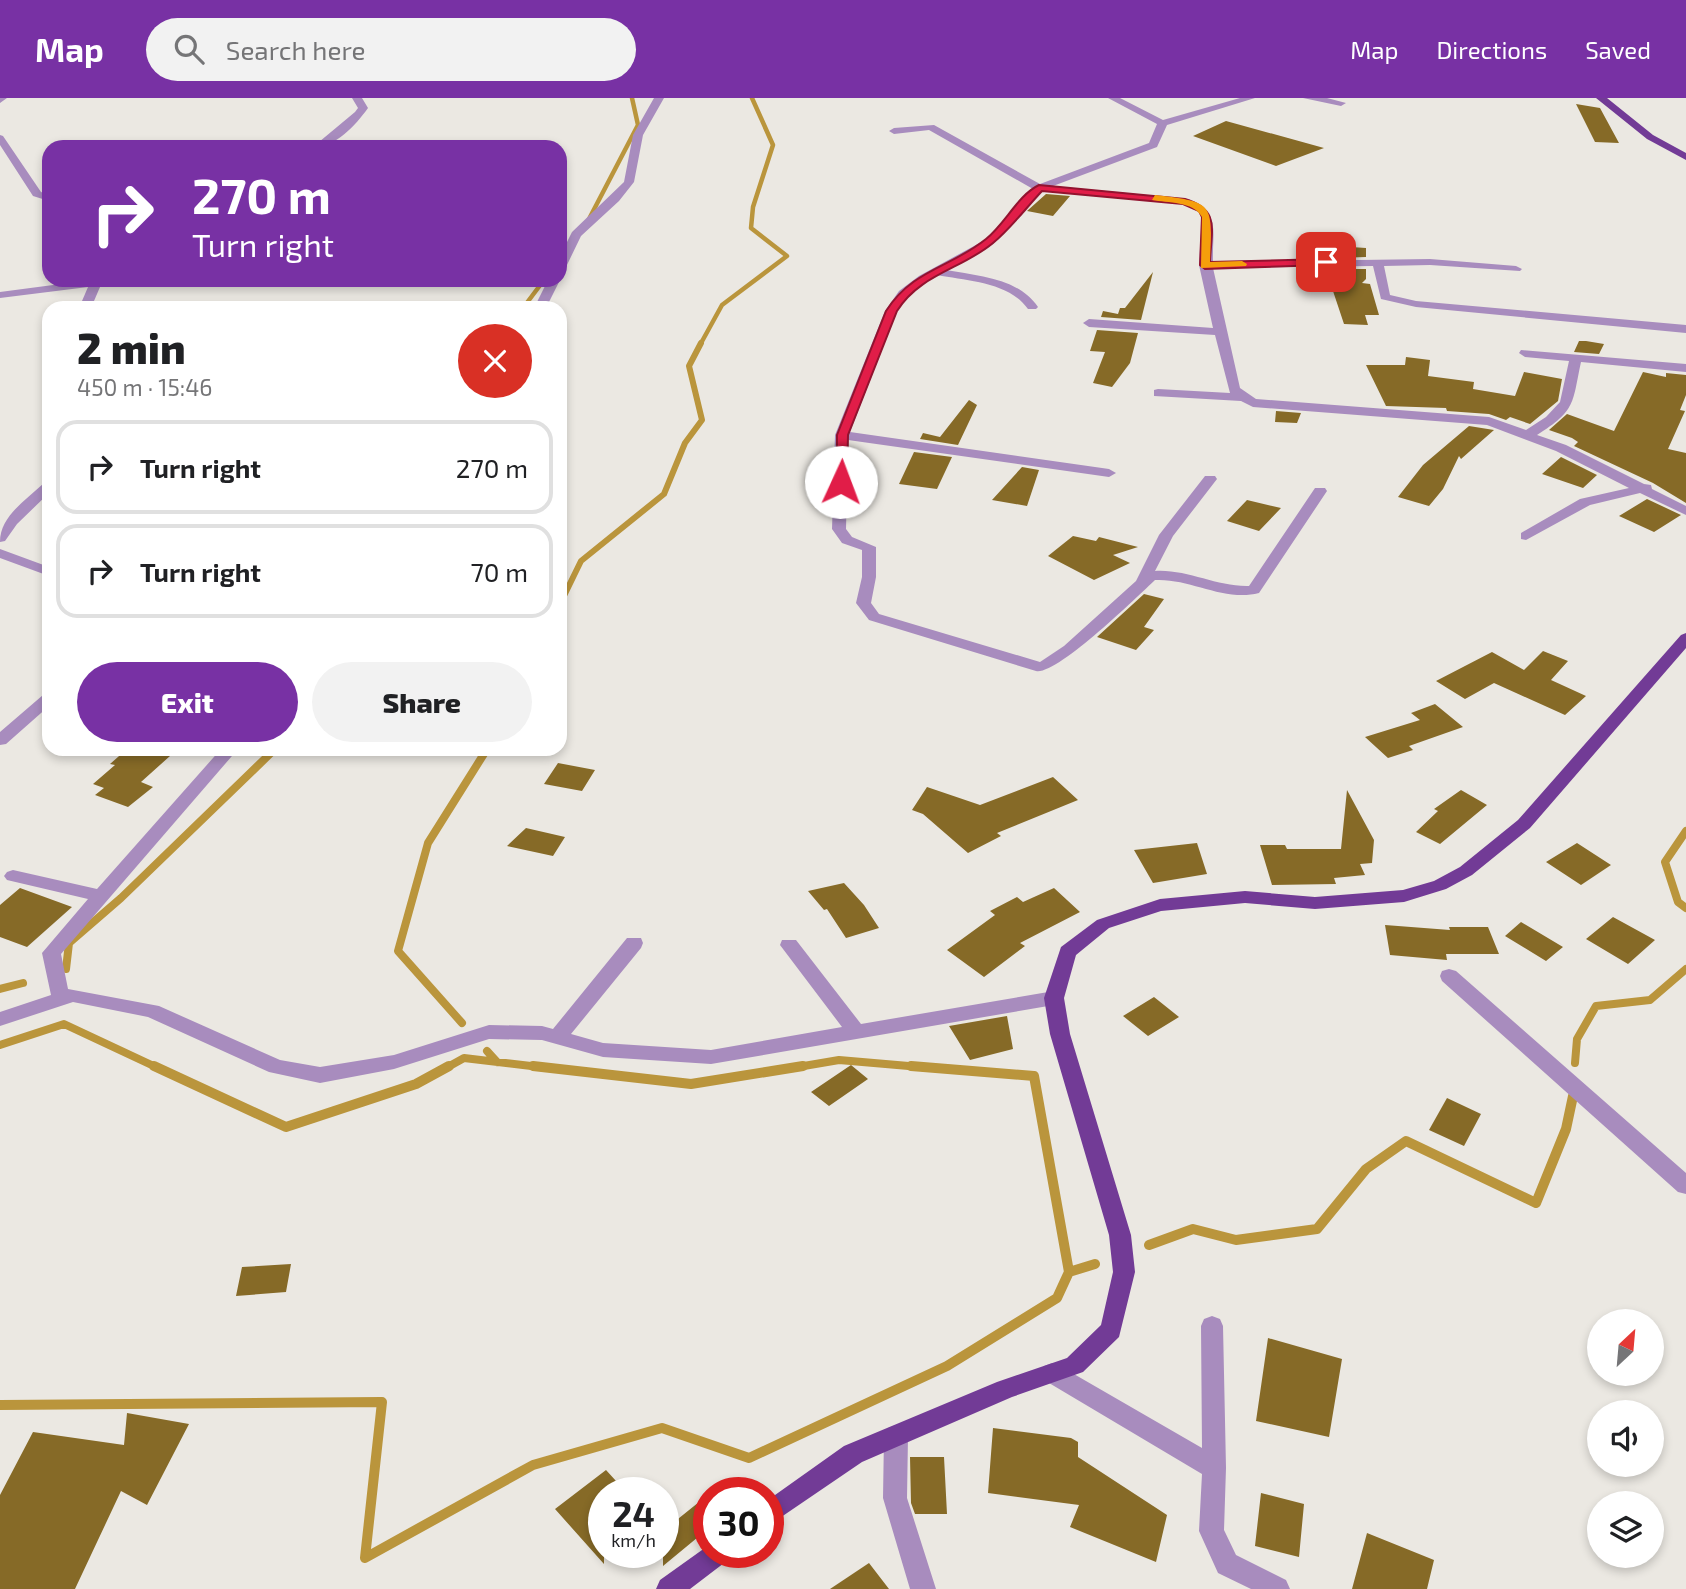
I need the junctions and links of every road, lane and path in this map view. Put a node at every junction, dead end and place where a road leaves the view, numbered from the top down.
1 (357, 98) edge
2 (659, 98) edge
3 (1113, 98) edge
4 (1250, 98) edge
5 (1308, 98) edge
6 (1601, 98) edge
7 (1341, 103) dead end
8 (1162, 123) junction
9 (894, 131) dead end
10 (0, 138) edge
11 (329, 140) edge
12 (1686, 157) edge
13 (1039, 188) junction
14 (42, 196) edge
15 (567, 244) edge
16 (1378, 262) junction
17 (1205, 265) junction
18 (1516, 269) dead end
19 (936, 271) junction
20 (59, 287) edge
21 (0, 295) edge
22 (1032, 307) dead end
23 (1089, 323) dead end
24 (1686, 329) edge
25 (1220, 332) junction
26 (1525, 353) dead end
27 (1576, 358) junction
28 (1686, 368) edge
29 (1158, 393) dead end
30 (1242, 397) junction
31 (1529, 434) junction
32 (842, 435) junction
33 (1109, 473) dead end
34 (1210, 479) dead end
35 (1646, 488) junction
36 (1320, 491) dead end
37 (42, 492) edge
38 (1686, 510) edge
39 (1526, 536) dead end
40 (0, 538) edge
41 (0, 553) edge
42 (42, 569) edge
43 (1143, 580) junction
44 (1686, 638) edge
45 (42, 704) edge
46 (0, 719) edge
47 (20, 722) junction
48 (0, 740) edge
49 (224, 756) edge
50 (13, 876) dead end
51 (100, 895) junction
52 (634, 943) dead end
53 (789, 945) dead end
54 (1449, 976) dead end
55 (1054, 998) junction
56 (61, 999) junction
57 (0, 1019) edge
58 (856, 1032) junction
59 (557, 1037) junction
60 (1686, 1186) edge
61 (1212, 1326) dead end
62 (1052, 1373) junction
63 (896, 1436) junction
64 (1214, 1468) junction
65 (784, 1504) edge
66 (697, 1568) edge
67 (669, 1589) edge
68 (923, 1589) edge
69 (1277, 1589) edge

1 - 11 street
2 - 15 street
3 - 8 street
4 - 8 street
5 - 7 street
6 - 12 main road
8 - 13 street
9 - 13 street
10 - 14 street
13 - 17 street
13 - 19 street
16 - 17 street
16 - 18 street
16 - 24 street
17 - 25 street
19 - 22 street
19 - 32 street
20 - 21 street
23 - 25 street
25 - 30 street
26 - 27 street
27 - 28 street
27 - 31 street
29 - 30 street
30 - 31 street
31 - 35 street
32 - 33 street
32 - 43 street
34 - 43 street
35 - 38 street
35 - 39 street
36 - 43 street
37 - 40 street
41 - 42 street
44 - 55 main road
45 - 47 street
46 - 47 street
47 - 48 street
49 - 51 street
50 - 51 street
51 - 56 street
52 - 59 street
53 - 58 street
54 - 60 street
55 - 58 street
55 - 62 main road
56 - 57 street
56 - 59 street
58 - 59 street
61 - 64 street
62 - 63 main road
62 - 64 street
63 - 65 main road
63 - 68 street
64 - 69 street
66 - 67 main road

